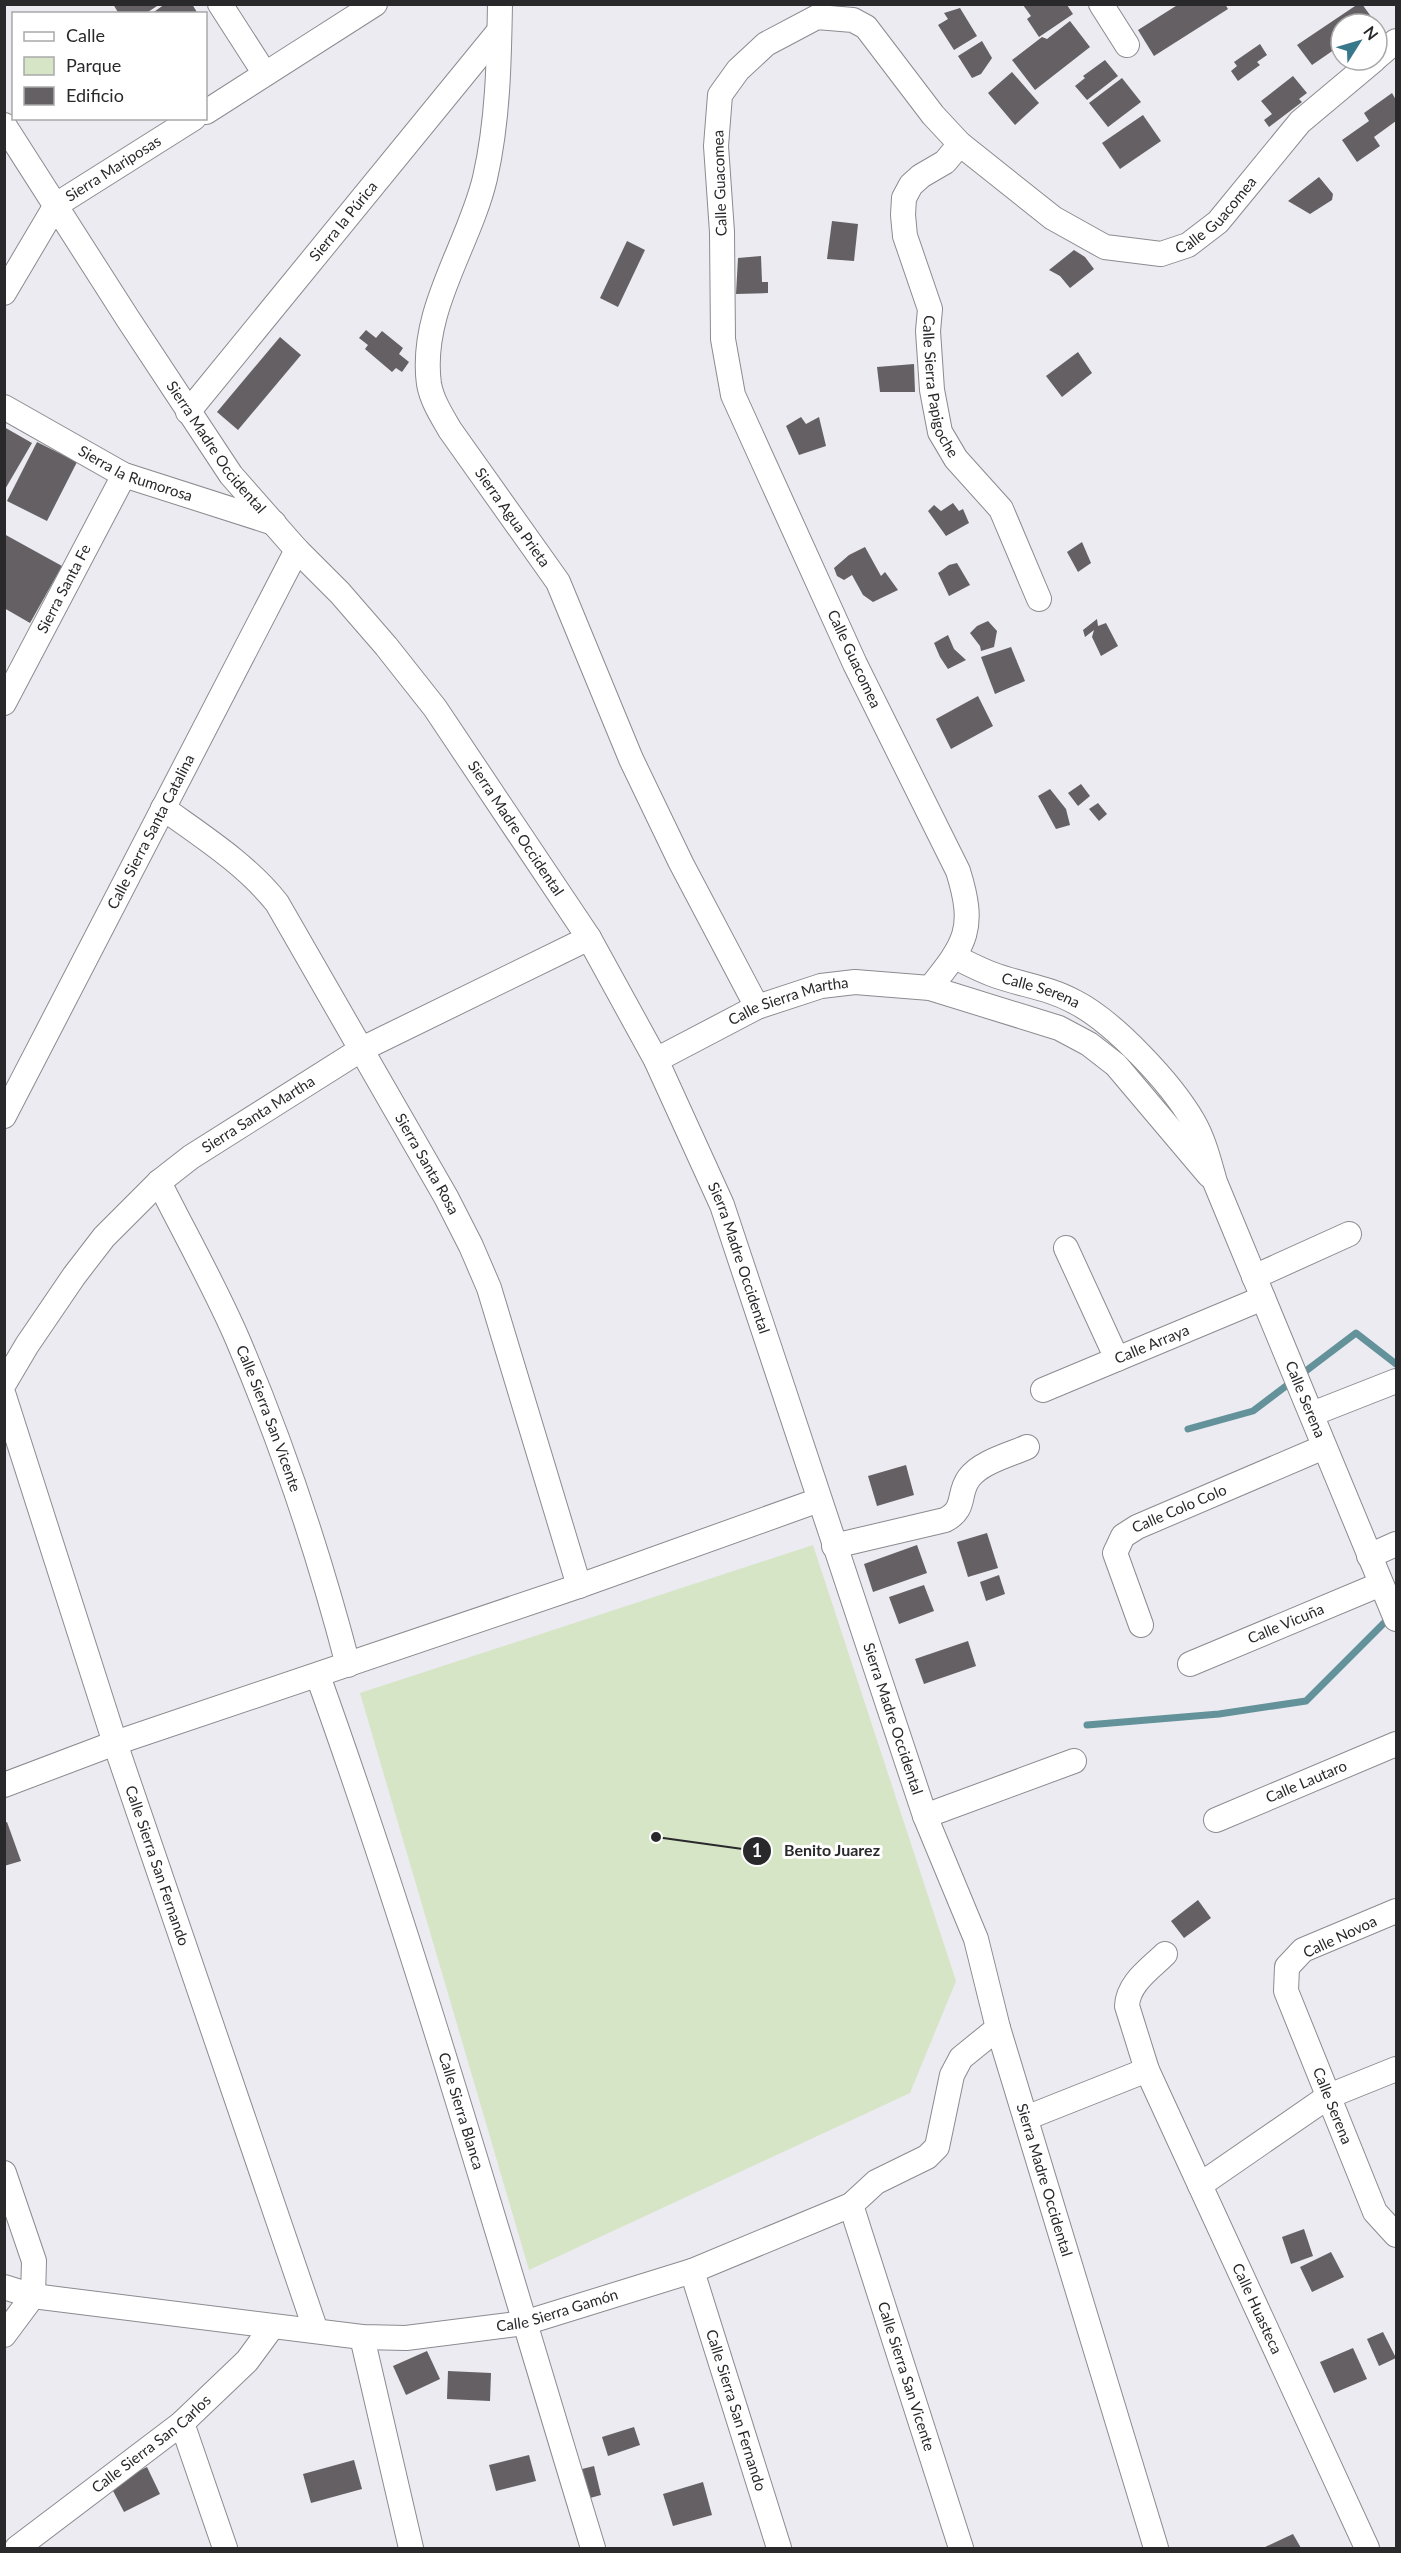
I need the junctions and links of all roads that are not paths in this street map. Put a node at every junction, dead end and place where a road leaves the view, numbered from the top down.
1 (220, 4) edge
2 (375, 4) edge
3 (500, 4) edge
4 (1101, 4) edge
5 (499, 31) junction
6 (1127, 45) dead end
7 (1360, 72) edge
8 (265, 74) junction
9 (207, 111) edge
10 (192, 120) edge
11 (4, 125) edge
12 (960, 144) junction
13 (56, 206) junction
14 (4, 293) edge
15 (4, 407) edge
16 (188, 412) junction
17 (124, 475) junction
18 (275, 524) junction
19 (297, 550) junction
20 (1039, 599) dead end
21 (4, 703) edge
22 (163, 808) junction
23 (589, 938) junction
24 (955, 957) junction
25 (930, 988) junction
26 (757, 1007) junction
27 (362, 1049) junction
28 (656, 1060) junction
29 (4, 1116) edge
30 (159, 1182) junction
31 (1215, 1182) junction
32 (1349, 1234) dead end
33 (1066, 1248) dead end
34 (1259, 1288) junction
35 (1117, 1359) junction
36 (1396, 1381) edge
37 (4, 1383) edge
38 (1043, 1390) dead end
39 (4, 1396) edge
40 (1312, 1414) junction
41 (1027, 1447) dead end
42 (1324, 1447) junction
43 (819, 1500) junction
44 (1396, 1544) edge
45 (834, 1546) junction
46 (1369, 1556) junction
47 (1381, 1584) junction
48 (579, 1586) junction
49 (1396, 1619) edge
50 (1141, 1625) dead end
51 (1190, 1664) dead end
52 (348, 1665) junction
53 (318, 1676) junction
54 (115, 1743) junction
55 (1396, 1744) edge
56 (1074, 1761) dead end
57 (4, 1785) edge
58 (925, 1816) junction
59 (1216, 1820) dead end
60 (1396, 1911) edge
61 (1166, 1954) dead end
62 (1287, 1967) joint
63 (998, 2028) junction
64 (1396, 2069) edge
65 (1147, 2070) junction
66 (1329, 2096) junction
67 (1026, 2118) junction
68 (4, 2173) edge
69 (1200, 2185) junction
70 (851, 2205) junction
71 (1396, 2235) edge
72 (692, 2271) junction
73 (4, 2287) edge
74 (33, 2296) junction
75 (524, 2323) junction
76 (272, 2326) junction
77 (316, 2331) junction
78 (4, 2335) edge
79 (362, 2337) junction
80 (182, 2424) junction
81 (17, 2548) edge
82 (225, 2548) edge
83 (411, 2548) edge
84 (593, 2548) edge
85 (779, 2548) edge
86 (961, 2548) edge
87 (1156, 2548) edge
88 (1367, 2548) edge

1 - 8 street
2 - 8 street
3 - 5 street, Sierra Agua Prieta
4 - 6 street
5 - 16 street, Sierra la Púrica
5 - 26 street, Sierra Agua Prieta
7 - 12 street, Calle Guacomea
8 - 9 street
10 - 13 street, Sierra Mariposas
11 - 13 street, Sierra Madre Occidental
12 - 20 street, Calle Sierra Papigoche
12 - 24 street, Calle Guacomea
13 - 14 street, Sierra Mariposas
13 - 16 street, Sierra Madre Occidental
15 - 17 street, Sierra la Rumorosa
16 - 18 street, Sierra Madre Occidental
17 - 18 street, Sierra la Rumorosa
17 - 21 street, Sierra Santa Fe
18 - 19 street, Sierra Madre Occidental
19 - 22 street, Calle Sierra Santa Catalina
19 - 23 street, Sierra Madre Occidental
22 - 27 street, Sierra Santa Rosa
22 - 29 street, Calle Sierra Santa Catalina
23 - 27 street, Sierra Santa Martha
23 - 28 street, Sierra Madre Occidental
24 - 25 street, Calle Guacomea
24 - 31 street, Calle Serena
25 - 26 street, Calle Sierra Martha
25 - 31 street, Calle Serena
26 - 28 street, Calle Sierra Martha
27 - 30 street, Sierra Santa Martha
27 - 48 street, Sierra Santa Rosa
28 - 43 street, Sierra Madre Occidental
30 - 37 street, Sierra Santa Martha
30 - 52 street, Calle Sierra San Vicente
31 - 34 street, Calle Serena
32 - 34 street, Calle Arraya
33 - 35 street
34 - 35 street, Calle Arraya
34 - 40 street, Calle Serena
35 - 38 street, Calle Arraya
36 - 40 street
39 - 54 street, Calle Sierra San Fernando
40 - 42 street, Calle Serena
41 - 45 street
42 - 46 street, Calle Serena
42 - 50 street, Calle Colo Colo
43 - 45 street, Sierra Madre Occidental
43 - 48 street
44 - 46 street
45 - 58 street, Sierra Madre Occidental
46 - 47 street, Calle Serena
47 - 49 street, Calle Serena
47 - 51 street, Calle Vicuña
48 - 52 street
52 - 53 street
53 - 54 street
53 - 75 street, Calle Sierra Blanca
54 - 57 street
54 - 77 street, Calle Sierra San Fernando
55 - 59 street, Calle Lautaro
56 - 58 street
58 - 63 street, Sierra Madre Occidental
60 - 62 street, Calle Novoa
61 - 65 street, Calle Huasteca
62 - 66 street, Calle Serena
63 - 67 street, Sierra Madre Occidental
63 - 70 street, Calle Sierra Gamón
64 - 66 street
65 - 67 street
65 - 69 street, Calle Huasteca
66 - 69 street
66 - 71 street, Calle Serena
67 - 87 street, Sierra Madre Occidental
68 - 74 street
69 - 88 street, Calle Huasteca
70 - 72 street, Calle Sierra Gamón
70 - 86 street, Calle Sierra San Vicente
72 - 75 street, Calle Sierra Gamón
72 - 85 street, Calle Sierra San Fernando
73 - 74 street, Calle Sierra Gamón
74 - 76 street, Calle Sierra Gamón
74 - 78 street
75 - 79 street, Calle Sierra Gamón
75 - 84 street, Calle Sierra Blanca
76 - 77 street, Calle Sierra Gamón
76 - 80 street, Calle Sierra San Carlos
77 - 79 street, Calle Sierra Gamón
79 - 83 street
80 - 81 street, Calle Sierra San Carlos
80 - 82 street

